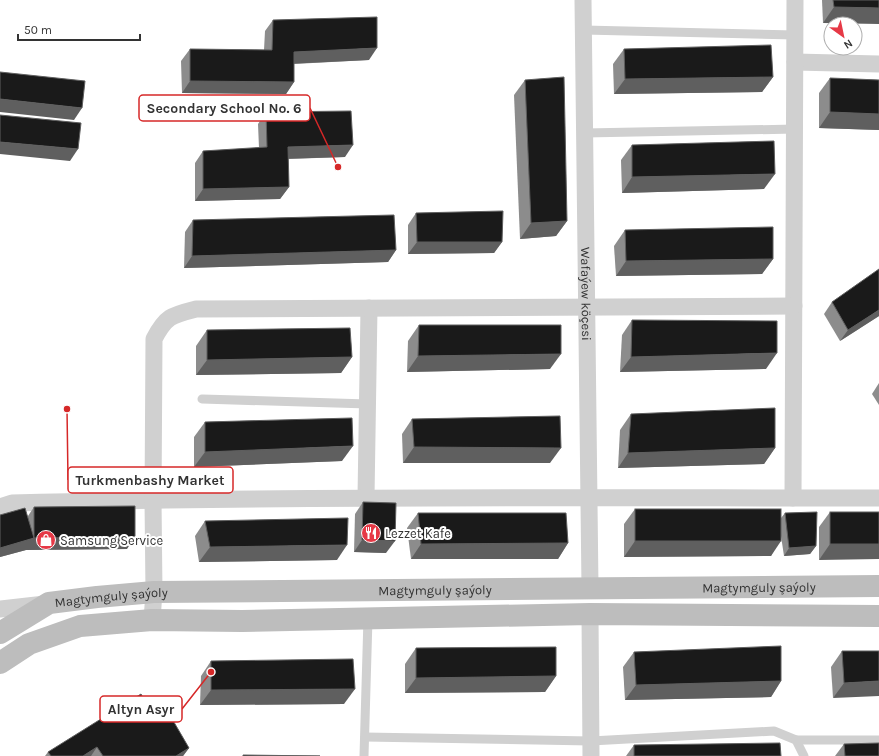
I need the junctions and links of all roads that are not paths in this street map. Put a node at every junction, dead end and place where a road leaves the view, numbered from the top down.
1 (583, 0) edge
2 (795, 0) edge
3 (584, 30) junction
4 (795, 35) junction
5 (795, 62) junction
6 (879, 64) edge
7 (795, 129) junction
8 (585, 133) junction
9 (794, 306) junction
10 (587, 307) junction
11 (370, 308) junction
12 (202, 399) dead end
13 (368, 404) junction
14 (366, 498) junction
15 (589, 498) junction
16 (793, 498) junction
17 (879, 498) edge
18 (153, 500) junction
19 (0, 507) edge
20 (879, 586) edge
21 (590, 587) junction
22 (154, 592) junction
23 (49, 603) junction
24 (0, 609) edge
25 (590, 614) junction
26 (879, 616) edge
27 (368, 618) junction
28 (152, 620) junction
29 (0, 633) edge
30 (0, 662) edge
31 (365, 737) junction
32 (796, 740) junction
33 (879, 740) edge
34 (591, 748) edge
35 (364, 756) edge
36 (804, 756) edge

1 - 3 street, Wafaýew köçesi
2 - 4 street
3 - 4 lane
3 - 8 street, Wafaýew köçesi
4 - 5 street
5 - 6 street
5 - 7 street
7 - 8 lane
7 - 9 street
8 - 10 street, Wafaýew köçesi
9 - 10 street
9 - 16 street
10 - 11 street
10 - 15 street, Wafaýew köçesi
11 - 13 street
11 - 18 street
12 - 13 lane
13 - 14 street
14 - 15 street
14 - 18 street
15 - 16 street
15 - 21 street, Wafaýew köçesi
16 - 17 street
18 - 19 street
18 - 22 street
20 - 21 street, Magtymguly şaýoly
21 - 22 street, Magtymguly şaýoly
22 - 23 street, Magtymguly şaýoly
22 - 28 street
23 - 24 street
23 - 29 street, Magtymguly şaýoly
25 - 26 street, Magtymguly şaýoly
25 - 27 street, Magtymguly şaýoly
25 - 34 street
27 - 28 street, Magtymguly şaýoly
27 - 31 lane
28 - 30 street, Magtymguly şaýoly
31 - 34 lane
31 - 35 lane
32 - 33 lane
32 - 34 lane
32 - 36 lane

